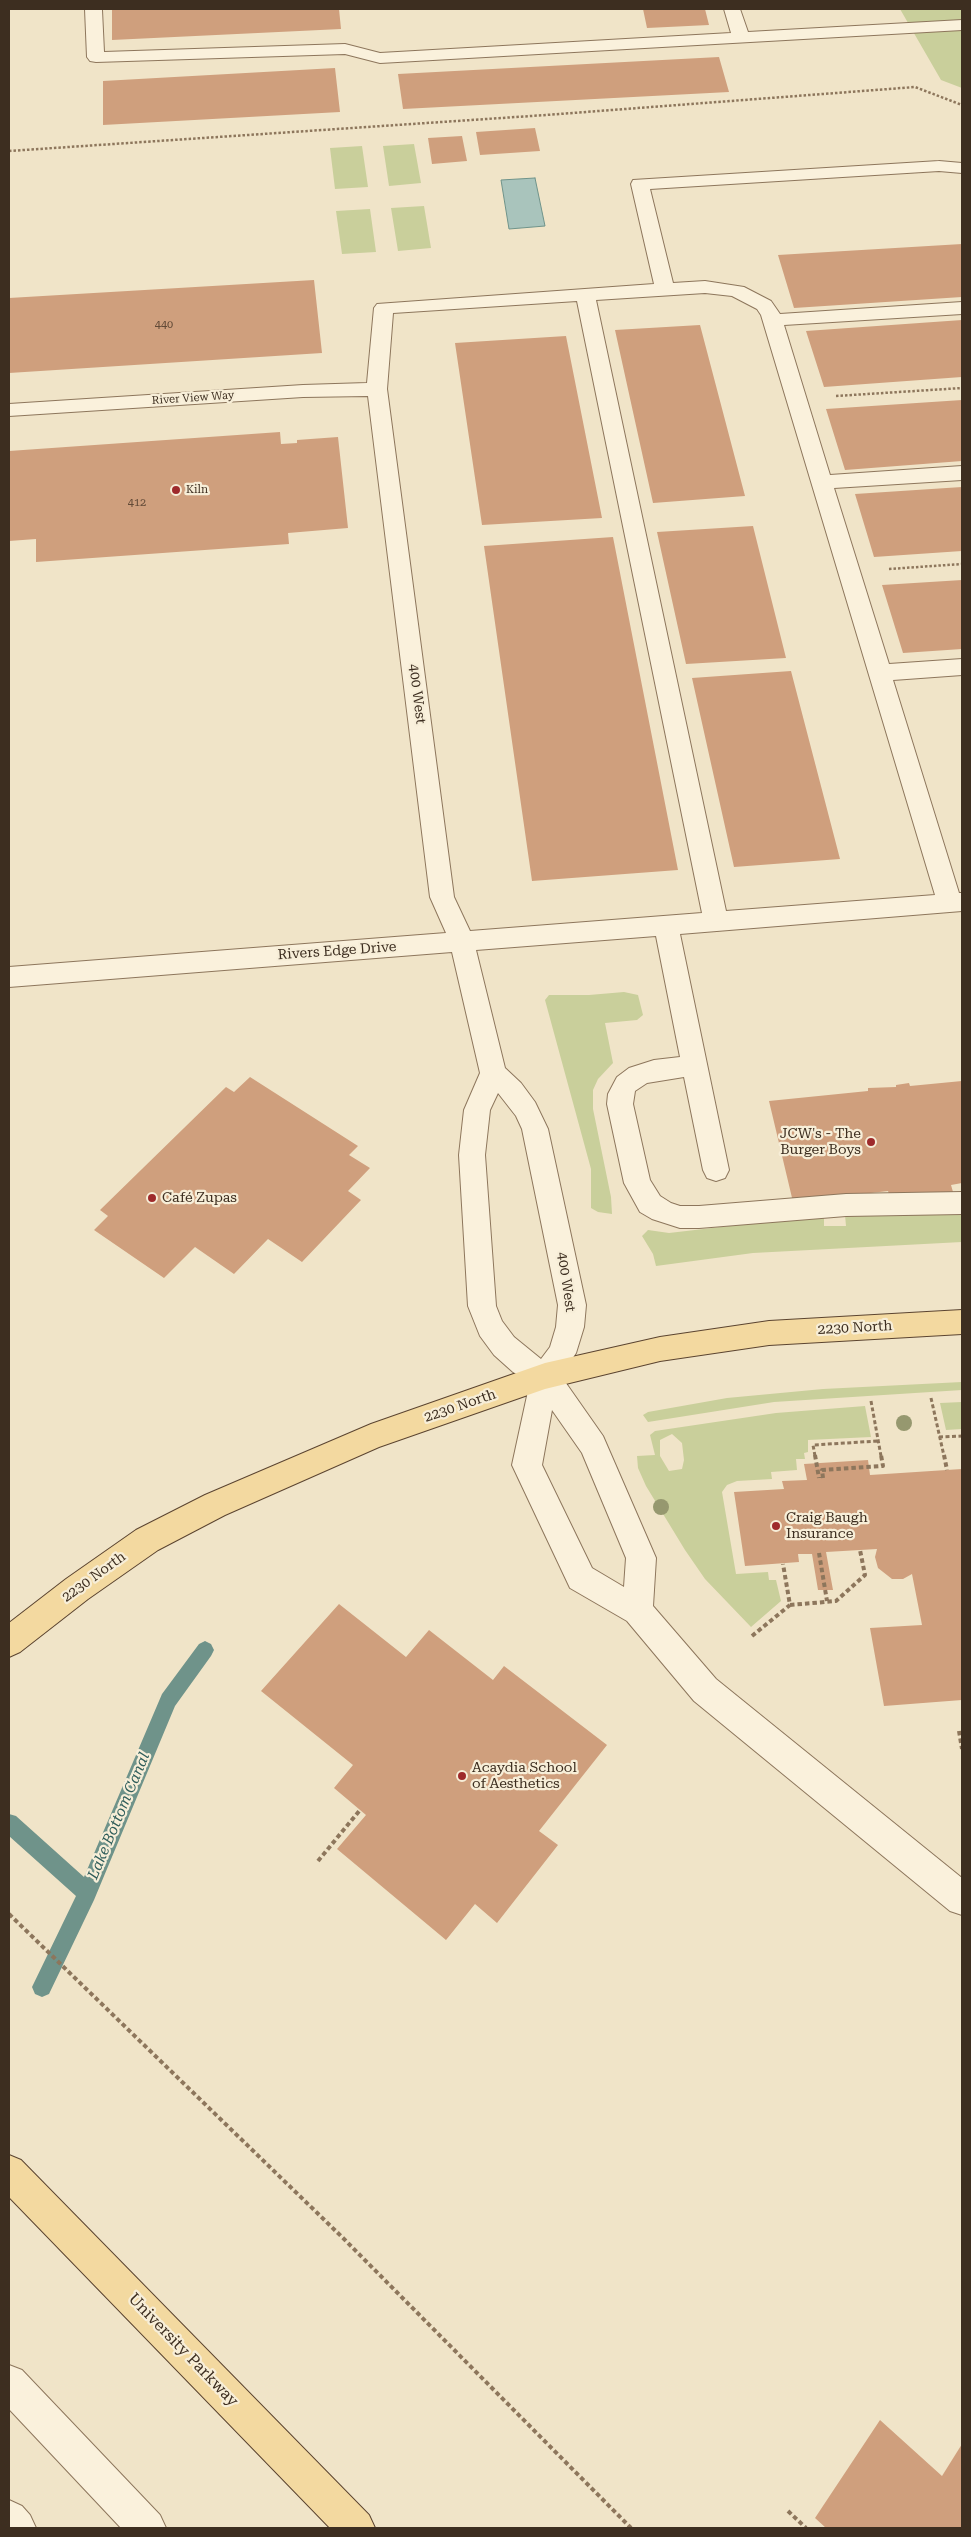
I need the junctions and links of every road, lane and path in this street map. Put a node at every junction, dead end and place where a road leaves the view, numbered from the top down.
1 (732, 9) edge
2 (94, 10) dead end
3 (962, 25) edge
4 (741, 38) junction
5 (962, 106) edge
6 (9, 151) edge
7 (962, 168) edge
8 (666, 290) junction
9 (585, 294) junction
10 (962, 308) edge
11 (773, 320) junction
12 (962, 388) edge
13 (377, 389) junction
14 (828, 397) dead end
15 (9, 410) edge
16 (962, 473) edge
17 (822, 482) junction
18 (962, 564) edge
19 (885, 569) dead end
20 (962, 667) edge
21 (880, 673) junction
22 (956, 902) edge
23 (716, 921) junction
24 (666, 925) junction
25 (462, 941) junction
26 (9, 977) edge
27 (695, 1066) junction
28 (493, 1073) junction
29 (716, 1170) dead end
30 (962, 1203) edge
31 (962, 1322) edge
32 (545, 1376) junction
33 (930, 1398) dead end
34 (871, 1401) dead end
35 (962, 1436) edge
36 (939, 1437) junction
37 (878, 1441) junction
38 (947, 1470) dead end
39 (860, 1550) dead end
40 (818, 1553) dead end
41 (783, 1564) dead end
42 (827, 1602) junction
43 (790, 1605) junction
44 (638, 1611) junction
45 (752, 1636) dead end
46 (9, 1642) edge
47 (959, 1731) dead end
48 (962, 1749) edge
49 (360, 1810) dead end
50 (318, 1861) dead end
51 (962, 1898) edge
52 (9, 1914) edge
53 (9, 2172) edge
54 (9, 2383) edge
55 (788, 2511) dead end
56 (9, 2519) edge
57 (17, 2528) edge
58 (146, 2528) edge
59 (356, 2528) edge
60 (631, 2528) edge
61 (806, 2528) edge

1 - 4 street
2 - 4 street
3 - 4 street
5 - 6 path
7 - 8 street
8 - 9 street
8 - 11 street
9 - 13 street, 400 West
9 - 23 street
10 - 11 street
11 - 17 street
12 - 14 path
13 - 15 street, River View Way
13 - 25 street, 400 West
16 - 17 street
17 - 21 street
18 - 19 path
20 - 21 street
21 - 22 street
22 - 23 street, Rivers Edge Drive
23 - 24 street, Rivers Edge Drive
24 - 25 street, Rivers Edge Drive
24 - 27 street
25 - 26 street, Rivers Edge Drive
25 - 28 street, 400 West
27 - 29 street
27 - 30 street
28 - 32 street, 400 West
28 - 32 street
31 - 32 main road, 2230 North
32 - 44 street
32 - 44 street
32 - 46 main road, 2230 North
33 - 36 path
34 - 37 path
35 - 36 path
36 - 38 path
37 - 37 path
39 - 42 path
40 - 42 path
41 - 43 path
42 - 43 path
43 - 45 path
44 - 51 street
47 - 48 path
49 - 50 path
52 - 60 path
53 - 59 main road, University Parkway
54 - 58 street
55 - 61 path
56 - 57 street

